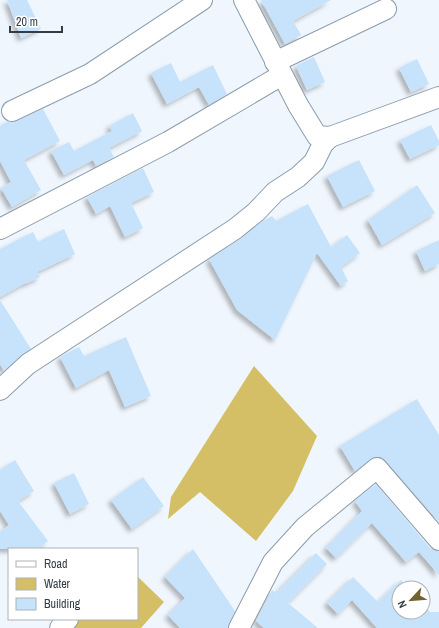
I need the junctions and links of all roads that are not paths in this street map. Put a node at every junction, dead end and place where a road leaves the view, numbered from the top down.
1 (202, 0) edge
2 (244, 0) edge
3 (386, 9) dead end
4 (279, 69) junction
5 (439, 97) edge
6 (12, 111) dead end
7 (330, 137) junction
8 (0, 229) edge
9 (0, 390) edge
10 (439, 540) edge
11 (67, 620) edge
12 (60, 628) edge
13 (239, 628) edge

1 - 6 street
2 - 4 street
3 - 4 street
4 - 7 street
4 - 8 street
5 - 7 street
7 - 9 street
10 - 13 street
11 - 12 street

